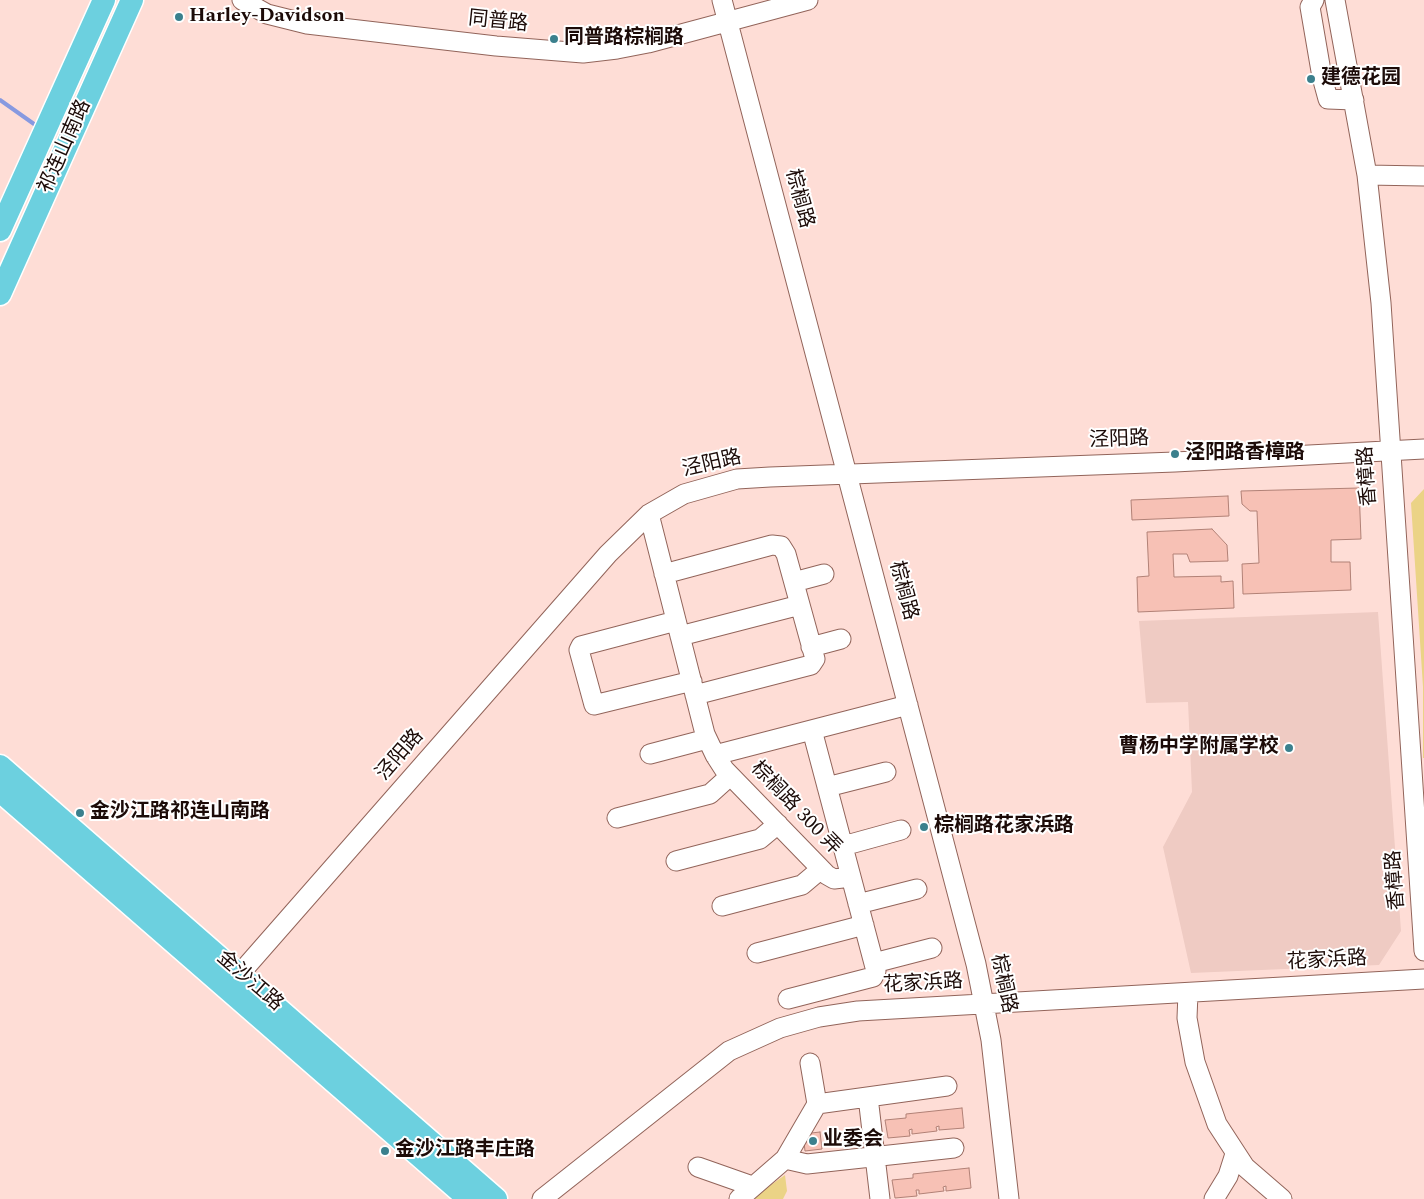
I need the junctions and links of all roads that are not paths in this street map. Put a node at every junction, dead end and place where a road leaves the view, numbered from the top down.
1 (104, 0) edge
2 (132, 0) edge
3 (242, 0) edge
4 (722, 0) edge
5 (808, 0) edge
6 (1314, 0) edge
7 (1335, 0) edge
8 (727, 21) junction
9 (1354, 100) junction
10 (1367, 175) junction
11 (1424, 176) edge
12 (0, 230) edge
13 (0, 294) edge
14 (1424, 449) edge
15 (1390, 451) junction
16 (848, 474) junction
17 (648, 514) junction
18 (664, 574) junction
19 (824, 574) dead end
20 (794, 582) junction
21 (800, 605) junction
22 (678, 629) junction
23 (841, 639) dead end
24 (811, 647) junction
25 (693, 688) junction
26 (908, 705) junction
27 (812, 730) junction
28 (711, 747) junction
29 (650, 754) dead end
30 (0, 766) edge
31 (886, 772) dead end
32 (730, 776) junction
33 (827, 787) junction
34 (0, 791) edge
35 (617, 818) dead end
36 (778, 824) junction
37 (901, 830) dead end
38 (843, 846) junction
39 (676, 861) dead end
40 (822, 869) junction
41 (851, 877) junction
42 (917, 889) dead end
43 (858, 904) junction
44 (722, 906) dead end
45 (864, 925) junction
46 (932, 948) dead end
47 (1424, 951) edge
48 (757, 953) dead end
49 (874, 963) junction
50 (1424, 979) edge
51 (234, 981) junction
52 (1188, 992) junction
53 (788, 999) dead end
54 (985, 1004) junction
55 (810, 1063) dead end
56 (947, 1086) dead end
57 (868, 1097) junction
58 (817, 1104) junction
59 (954, 1148) dead end
60 (1234, 1154) junction
61 (875, 1157) junction
62 (784, 1159) junction
63 (698, 1167) dead end
64 (1257, 1180) junction
65 (745, 1193) edge
66 (1218, 1193) edge
67 (469, 1199) edge
68 (496, 1199) edge
69 (542, 1199) edge
70 (880, 1199) edge
71 (1009, 1199) edge
72 (1282, 1199) edge

1 - 12 main road, 祁连山南路
2 - 13 main road, 祁连山南路
3 - 8 street, 同普路
4 - 8 street, 棕榈路
5 - 8 street, 同普路
6 - 9 street
7 - 9 street, 香樟路
8 - 16 street, 棕榈路
9 - 10 street, 香樟路
10 - 11 street
10 - 15 street, 香樟路
14 - 15 street, 泾阳路
15 - 16 street, 泾阳路
15 - 47 street, 香樟路
16 - 17 street, 泾阳路
16 - 26 street, 棕榈路
17 - 18 street, 棕榈路 300 弄
17 - 51 street, 泾阳路
18 - 20 street
18 - 22 street, 棕榈路 300 弄
19 - 20 street
20 - 21 street
21 - 22 street
21 - 24 street
22 - 25 street, 棕榈路 300 弄
22 - 25 street
23 - 24 street
24 - 25 street
25 - 28 street, 棕榈路 300 弄
26 - 27 street, 棕榈路 300 弄
26 - 54 street, 棕榈路
27 - 28 street, 棕榈路 300 弄
27 - 33 street, 棕榈路 300 弄
28 - 29 street
28 - 32 street, 棕榈路 300 弄
30 - 51 main road, 金沙江路
31 - 33 street
32 - 35 street
32 - 36 street, 棕榈路 300 弄
33 - 38 street, 棕榈路 300 弄
34 - 51 main road, 金沙江路
36 - 39 street
36 - 40 street, 棕榈路 300 弄
37 - 38 street
38 - 41 street, 棕榈路 300 弄
40 - 41 street, 棕榈路 300 弄
40 - 44 street
41 - 43 street, 棕榈路 300 弄
42 - 43 street
43 - 45 street, 棕榈路 300 弄
45 - 48 street
45 - 49 street, 棕榈路 300 弄
46 - 49 street
49 - 53 street
50 - 52 street, 花家浜路
51 - 67 main road, 金沙江路
51 - 68 main road, 金沙江路
52 - 54 street, 花家浜路
52 - 60 street
54 - 69 street, 花家浜路
54 - 71 street, 棕榈路
55 - 58 street
56 - 57 street
57 - 58 street
57 - 61 street
58 - 62 street
59 - 61 street
60 - 64 street
60 - 66 street
61 - 62 street
61 - 70 street
62 - 65 street
63 - 65 street
64 - 66 street
64 - 72 street

